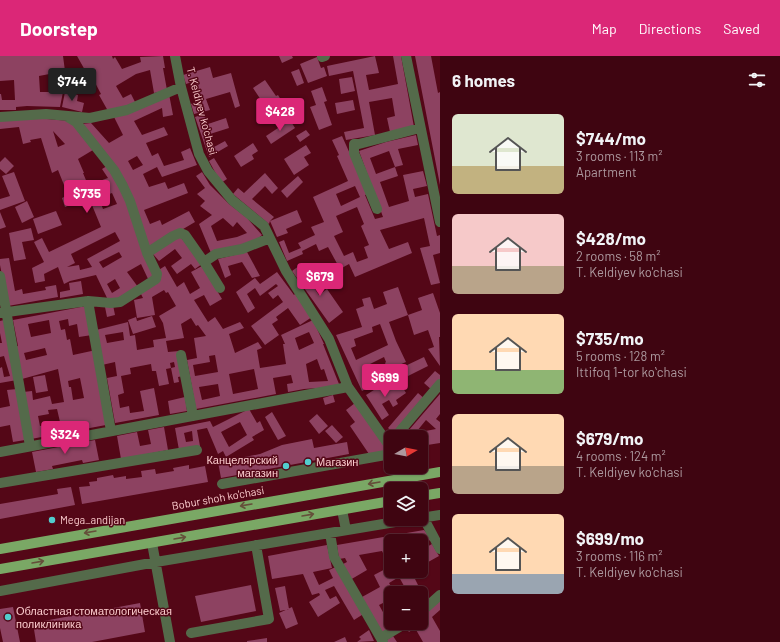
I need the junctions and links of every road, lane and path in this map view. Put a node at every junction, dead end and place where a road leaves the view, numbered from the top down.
1 (175, 56) edge
2 (406, 56) edge
3 (181, 87) junction
4 (66, 116) junction
5 (0, 117) edge
6 (420, 128) junction
7 (377, 209) dead end
8 (440, 222) edge
9 (270, 238) junction
10 (147, 253) junction
11 (204, 262) junction
12 (0, 276) edge
13 (220, 288) dead end
14 (88, 301) junction
15 (3, 313) edge
16 (181, 354) dead end
17 (440, 384) edge
18 (348, 387) junction
19 (193, 416) junction
20 (403, 430) edge
21 (111, 431) junction
22 (384, 436) edge
23 (30, 446) junction
24 (384, 447) edge
25 (197, 450) dead end
26 (0, 452) edge
27 (440, 472) edge
28 (405, 474) edge
29 (407, 477) junction
30 (0, 482) edge
31 (222, 484) dead end
32 (440, 493) edge
33 (428, 495) edge
34 (384, 502) edge
35 (342, 510) junction
36 (440, 515) edge
37 (428, 516) edge
38 (384, 524) edge
39 (427, 526) edge
40 (346, 530) junction
41 (330, 533) junction
42 (152, 543) junction
43 (256, 545) junction
44 (0, 549) edge
45 (440, 549) edge
46 (156, 562) junction
47 (0, 569) edge
48 (0, 591) edge
49 (440, 595) edge
50 (428, 606) edge
51 (396, 630) edge
52 (191, 633) dead end
53 (382, 640) edge
54 (170, 642) edge

1 - 3 street, T. Keldiyev ko'chasi
2 - 6 street
3 - 4 street
3 - 9 street, T. Keldiyev ko'chasi
4 - 5 street
4 - 10 street
6 - 7 street
6 - 8 street
9 - 11 street
9 - 18 street, T. Keldiyev ko'chasi
10 - 11 street
10 - 14 street
11 - 13 street
12 - 15 street
14 - 15 street
14 - 21 street
15 - 23 street
16 - 19 street
17 - 20 street
18 - 19 street
18 - 22 street, T. Keldiyev ko'chasi
19 - 21 street
21 - 23 street
23 - 26 street
24 - 31 street
25 - 30 street
27 - 29 main road, Bobur shoh ko'chasi
28 - 29 street
29 -> 44 main road, Bobur shoh ko'chasi
32 - 33 main road
34 - 35 main road
35 - 40 street
42 -> 35 main road
36 - 37 street
38 - 40 street
39 - 45 street
40 - 41 street
41 - 43 street
41 - 53 street
42 - 46 street
47 -> 42 main road
43 - 46 street
43 - 52 street
46 - 48 street
46 - 54 street
49 - 50 street
51 - 53 street

